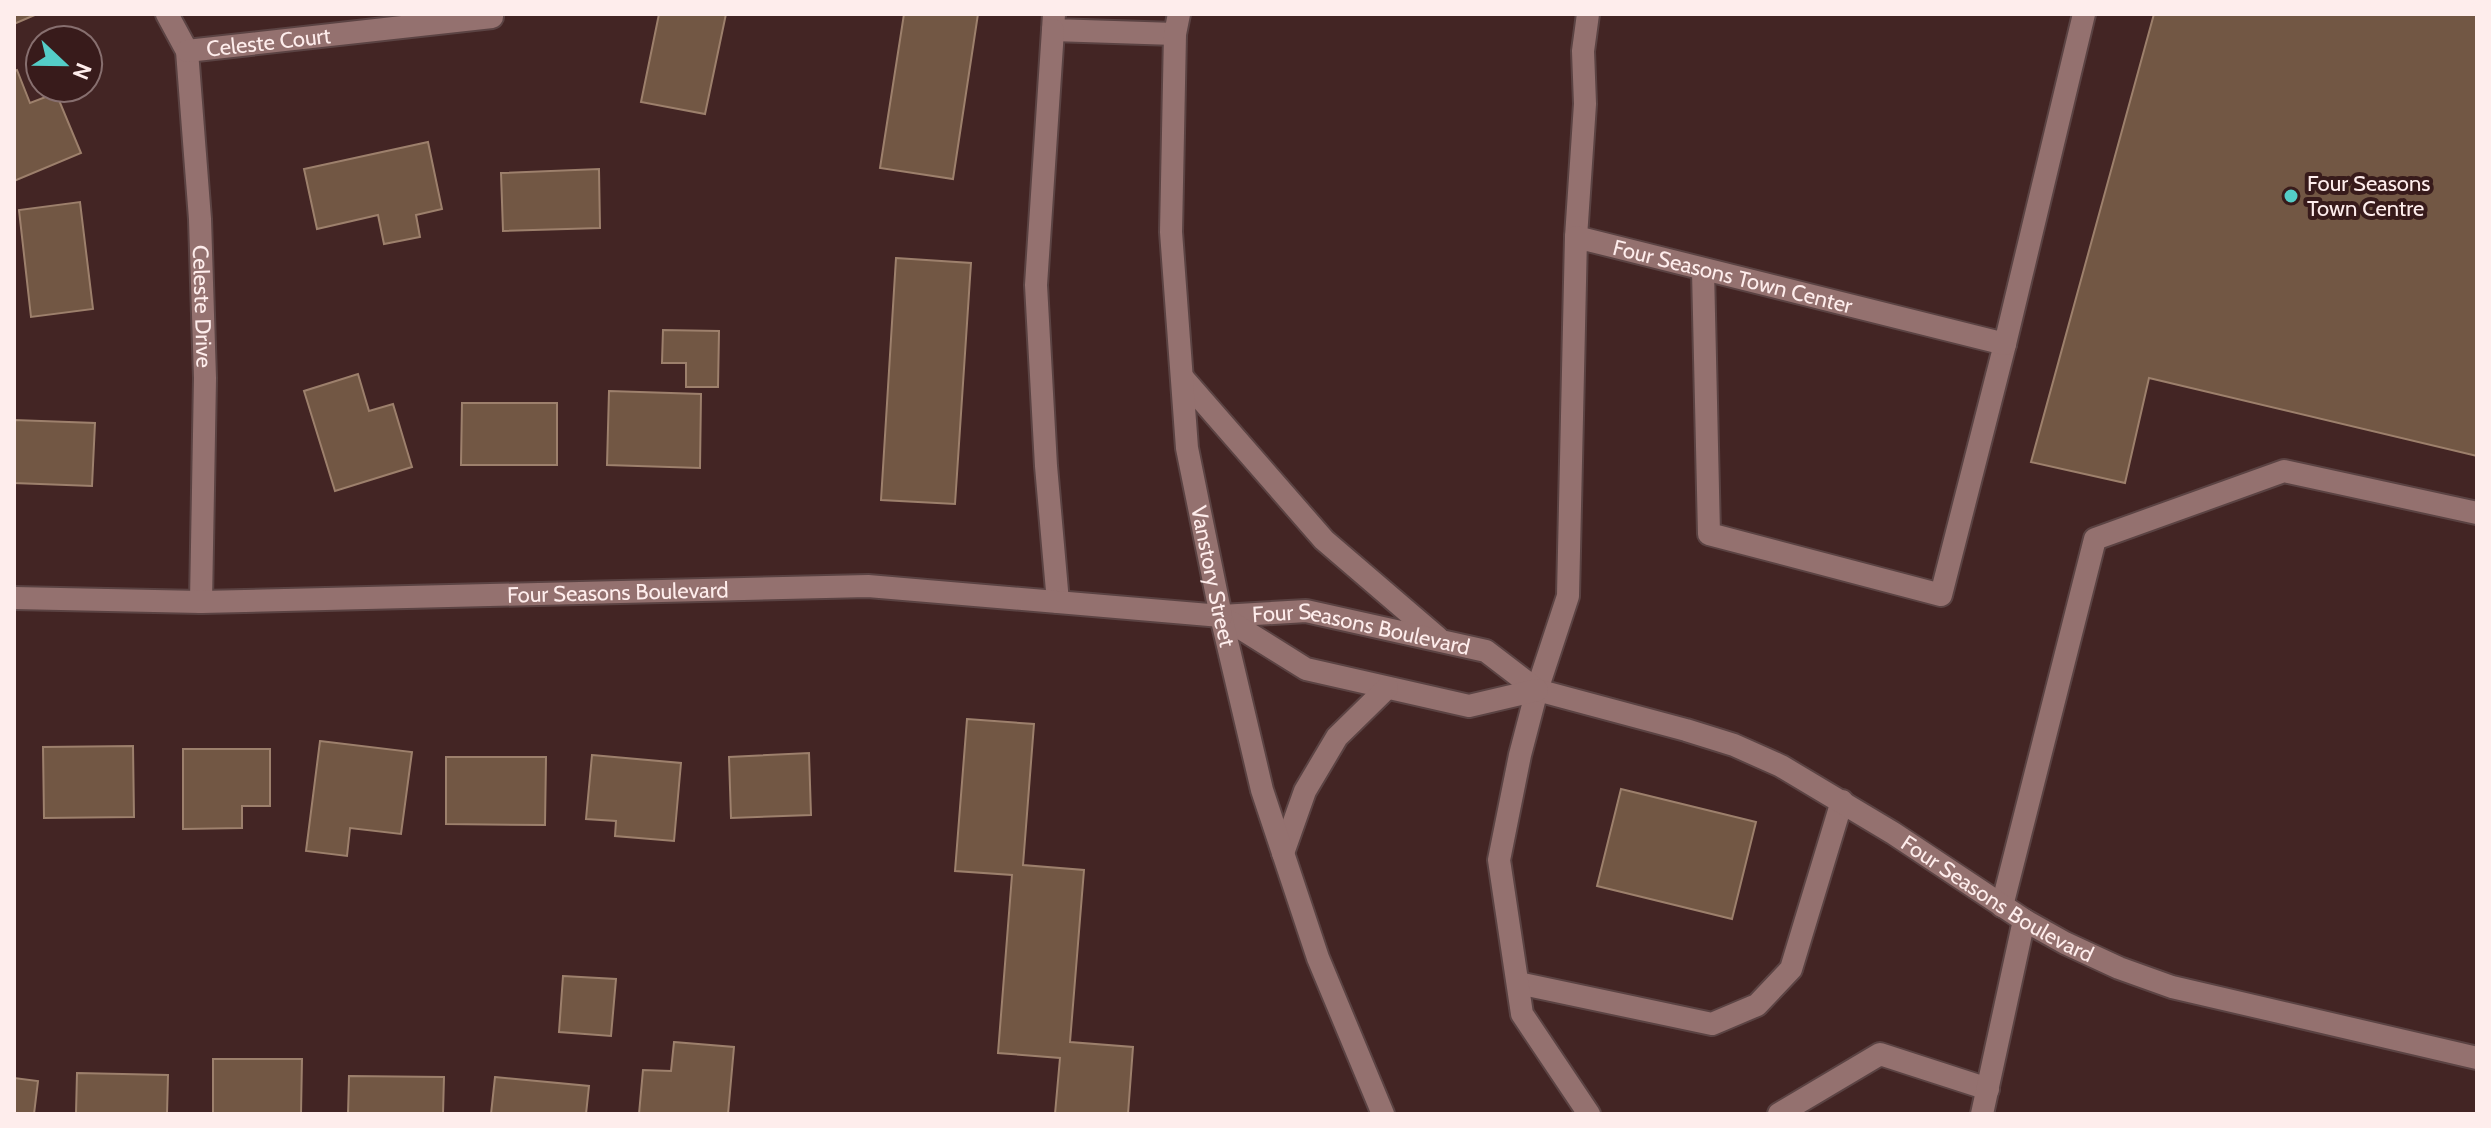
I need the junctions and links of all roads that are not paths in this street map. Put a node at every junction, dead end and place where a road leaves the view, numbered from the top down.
1 (167, 14) edge
2 (1588, 14) edge
3 (2084, 14) edge
4 (492, 17) dead end
5 (1054, 22) edge
6 (1177, 24) edge
7 (187, 51) junction
8 (1576, 237) junction
9 (1703, 270) junction
10 (2005, 344) junction
11 (1182, 377) junction
12 (2477, 513) edge
13 (14, 598) edge
14 (201, 602) junction
15 (1058, 602) junction
16 (1221, 616) junction
17 (1441, 641) junction
18 (1387, 688) junction
19 (1537, 690) junction
20 (1842, 801) junction
21 (1283, 853) junction
22 (2002, 906) junction
23 (2024, 920) junction
24 (1518, 983) junction
25 (2477, 1058) edge
26 (1988, 1089) junction
27 (1383, 1114) edge
28 (1589, 1114) edge
29 (1779, 1114) edge
30 (1982, 1114) edge

1 - 7 street, Celeste Drive
2 - 8 street
3 - 10 street
4 - 7 street, Celeste Court
5 - 6 street
5 - 15 street
6 - 11 street, Vanstory Street
7 - 14 street, Celeste Drive
8 - 9 street, Four Seasons Town Center
8 - 19 street
9 - 10 street, Four Seasons Town Center
9 - 10 street
11 - 16 street, Vanstory Street
11 - 17 street
12 - 22 street
13 - 14 street, Four Seasons Boulevard
14 - 15 street, Four Seasons Boulevard
15 - 16 street, Four Seasons Boulevard
16 - 17 street, Four Seasons Boulevard
16 - 18 street, Four Seasons Boulevard
16 - 21 street, Vanstory Street
17 - 19 street, Four Seasons Boulevard
18 - 19 street, Four Seasons Boulevard
18 - 21 street
19 - 20 street, Four Seasons Boulevard
19 - 24 street
20 - 22 street, Four Seasons Boulevard
20 - 24 street
21 - 27 street, Vanstory Street
22 - 23 street, Four Seasons Boulevard
23 - 25 street, Four Seasons Boulevard
23 - 26 street
24 - 28 street
26 - 29 street
26 - 30 street

